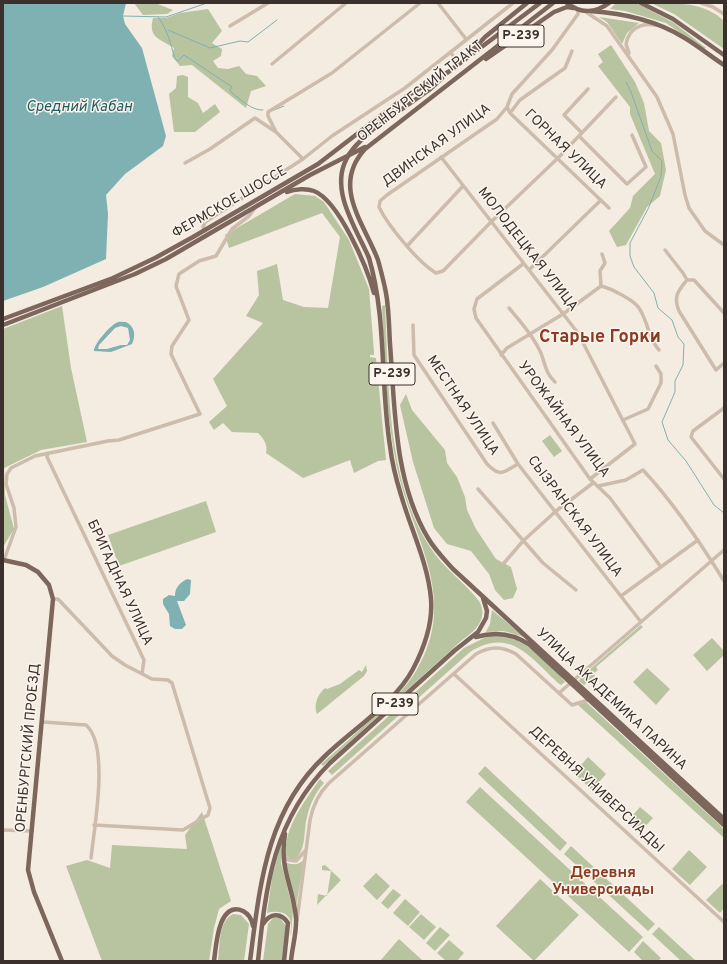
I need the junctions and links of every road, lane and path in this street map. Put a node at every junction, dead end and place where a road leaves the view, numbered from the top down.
1 (268, 3) edge
2 (346, 3) edge
3 (420, 3) edge
4 (438, 3) edge
5 (513, 3) edge
6 (527, 3) edge
7 (540, 3) edge
8 (553, 3) edge
9 (567, 3) edge
10 (609, 3) edge
11 (641, 3) edge
12 (701, 3) edge
13 (578, 9) junction
14 (590, 11) junction
15 (724, 14) edge
16 (230, 26) dead end
17 (660, 26) junction
18 (466, 39) junction
19 (711, 46) junction
20 (572, 51) dead end
21 (450, 52) junction
22 (706, 53) junction
23 (724, 54) edge
24 (465, 58) junction
25 (460, 63) junction
26 (272, 64) dead end
27 (635, 65) junction
28 (724, 65) edge
29 (470, 69) junction
30 (448, 72) junction
31 (588, 89) dead end
32 (616, 97) dead end
33 (507, 107) junction
34 (510, 113) junction
35 (276, 132) junction
36 (632, 134) dead end
37 (581, 135) junction
38 (376, 140) junction
39 (441, 157) junction
40 (558, 158) junction
41 (303, 159) junction
42 (185, 163) dead end
43 (463, 186) junction
44 (276, 196) junction
45 (601, 200) junction
46 (255, 208) junction
47 (609, 208) dead end
48 (491, 222) junction
49 (205, 230) junction
50 (724, 244) edge
51 (408, 246) junction
52 (665, 250) dead end
53 (602, 254) dead end
54 (523, 264) junction
55 (529, 270) junction
56 (687, 280) junction
57 (602, 286) junction
58 (509, 308) dead end
59 (379, 309) junction
60 (724, 313) edge
61 (563, 314) junction
62 (3, 319) edge
63 (3, 325) edge
64 (413, 325) dead end
65 (530, 333) junction
66 (659, 350) dead end
67 (501, 355) junction
68 (724, 363) edge
69 (656, 366) dead end
70 (556, 382) dead end
71 (722, 409) edge
72 (724, 414) edge
73 (623, 420) junction
74 (493, 423) dead end
75 (48, 453) junction
76 (518, 464) junction
77 (724, 479) edge
78 (592, 481) junction
79 (598, 486) junction
80 (478, 489) dead end
81 (556, 511) junction
82 (698, 540) junction
83 (523, 541) junction
84 (724, 550) edge
85 (4, 560) edge
86 (712, 561) junction
87 (504, 564) dead end
88 (661, 567) junction
89 (724, 581) edge
90 (576, 590) dead end
91 (621, 596) junction
92 (483, 598) junction
93 (53, 599) junction
94 (641, 622) junction
95 (473, 637) junction
96 (142, 674) junction
97 (454, 674) junction
98 (573, 682) junction
99 (559, 693) junction
100 (588, 700) junction
101 (43, 722) junction
102 (314, 767) junction
103 (320, 773) junction
104 (716, 814) junction
105 (724, 819) edge
106 (288, 822) junction
107 (724, 824) edge
108 (94, 825) junction
109 (3, 830) edge
110 (32, 831) junction
111 (282, 850) junction
112 (306, 850) junction
113 (91, 858) dead end
114 (724, 922) edge
115 (296, 925) junction
116 (262, 927) junction
117 (254, 932) junction
118 (62, 961) edge
119 (214, 961) edge
120 (250, 961) edge
121 (258, 961) edge
122 (284, 961) edge
123 (291, 961) edge

1 - 16 street
2 - 26 street
3 - 35 street
4 - 18 street
5 - 18 street
6 - 24 main road, Р-239
7 - 24 main road, ОРЕНБУРГСКИЙ ТРАКТ
8 - 29 main road, ОРЕНБУРГСКИЙ ТРАКТ
9 - 13 main road
10 - 14 main road, Р-239
11 - 19 main road
12 - 15 street
13 - 14 main road, Р-239
13 - 27 street
13 - 29 main road, Р-239
13 - 33 street, ДВИНСКАЯ УЛИЦА
14 - 17 main road
17 - 22 main road
17 - 27 street
18 - 21 street
19 - 22 main road
19 - 23 main road
20 - 34 street, ДВИНСКАЯ УЛИЦА
21 - 25 street
21 - 41 street
22 - 28 main road
24 - 25 main road, ОРЕНБУРГСКИЙ ТРАКТ
25 - 30 main road, ОРЕНБУРГСКИЙ ТРАКТ
27 - 50 street
29 - 38 main road, ОРЕНБУРГСКИЙ ТРАКТ / Р-239
30 - 49 main road, ФЕРМСКОЕ ШОССЕ
30 - 59 main road, ОРЕНБУРГСКИЙ ТРАКТ / Р-239, bridge
31 - 37 street
32 - 37 street
33 - 34 street, ГОРНАЯ УЛИЦА
33 - 39 street, ДВИНСКАЯ УЛИЦА
34 - 40 street, ГОРНАЯ УЛИЦА
35 - 41 street
35 - 42 street
36 - 37 street
37 - 40 street
38 - 44 main road, ФЕРМСКОЕ ШОССЕ
38 - 92 main road, ОРЕНБУРГСКИЙ ТРАКТ / Р-239
39 - 43 street, МОЛОДЕЦКАЯ УЛИЦА
39 - 51 street, ДВИНСКАЯ УЛИЦА
40 - 45 street, ГОРНАЯ УЛИЦА
40 - 48 street
41 - 49 street
43 - 48 street, МОЛОДЕЦКАЯ УЛИЦА
43 - 51 street
44 - 46 main road, ФЕРМСКОЕ ШОССЕ
44 - 59 main road, ОРЕНБУРГСКИЙ ТРАКТ
45 - 47 street, ГОРНАЯ УЛИЦА
45 - 55 street
46 - 63 main road, ФЕРМСКОЕ ШОССЕ
46 - 75 street
48 - 51 street
48 - 54 street, МОЛОДЕЦКАЯ УЛИЦА
49 - 62 main road, ФЕРМСКОЕ ШОССЕ
52 - 56 street
53 - 57 street
54 - 55 street, МОЛОДЕЦКАЯ УЛИЦА
54 - 67 street, УРОЖАЙНАЯ УЛИЦА
55 - 61 street, МОЛОДЕЦКАЯ УЛИЦА
56 - 60 street
56 - 68 street
57 - 61 street
57 - 66 street
58 - 65 street
59 - 102 main road, ОРЕНБУРГСКИЙ ТРАКТ / Р-239
61 - 65 street
61 - 73 street, МОЛОДЕЦКАЯ УЛИЦА
64 - 76 street, МЕСТНАЯ УЛИЦА
65 - 67 street
65 - 70 street
67 - 78 street, УРОЖАЙНАЯ УЛИЦА
69 - 73 street
71 - 72 street
71 - 77 street
73 - 78 street, МОЛОДЕЦКАЯ УЛИЦА
74 - 76 street, СЫЗРАНСКАЯ УЛИЦА
75 - 85 street
75 - 96 street, БРИГАДНАЯ УЛИЦА
76 - 81 street, СЫЗРАНСКАЯ УЛИЦА
78 - 79 street, УРОЖАЙНАЯ УЛИЦА
78 - 81 street
79 - 82 street
79 - 88 street, УРОЖАЙНАЯ УЛИЦА
80 - 83 street
81 - 83 street
81 - 91 street, СЫЗРАНСКАЯ УЛИЦА
82 - 86 street
82 - 88 street
83 - 87 street
83 - 90 street
84 - 86 street
85 - 93 main road, ОРЕНБУРГСКИЙ ПРОЕЗД
86 - 89 street
86 - 94 street
88 - 91 street
91 - 94 street, СЫЗРАНСКАЯ УЛИЦА
92 - 95 main road, Р-239
92 - 98 main road, УЛИЦА АКАДЕМИКА ПАРИНА
93 - 96 street
93 - 101 main road, ОРЕНБУРГСКИЙ ПРОЕЗД
94 - 98 street
95 - 98 main road, УЛИЦА АКАДЕМИКА ПАРИНА
95 - 103 main road, Р-239
96 - 108 street
97 - 99 street
97 - 112 street
97 - 114 street, ДЕРЕВНЯ УНИВЕРСИАДЫ
98 - 99 street
98 - 100 main road, УЛИЦА АКАДЕМИКА ПАРИНА
98 - 104 main road, УЛИЦА АКАДЕМИКА ПАРИНА
99 - 100 street
100 - 104 main road, УЛИЦА АКАДЕМИКА ПАРИНА
101 - 108 street
101 - 110 main road, ОРЕНБУРГСКИЙ ПРОЕЗД
102 - 103 main road
102 - 117 main road, ОРЕНБУРГСКИЙ ТРАКТ / Р-239
103 - 106 main road, Р-239
104 - 105 main road, УЛИЦА АКАДЕМИКА ПАРИНА
104 - 107 main road, УЛИЦА АКАДЕМИКА ПАРИНА
106 - 111 main road
106 - 116 main road, Р-239
108 - 113 street
109 - 110 street
110 - 118 main road, ОРЕНБУРГСКИЙ ПРОЕЗД
111 - 112 street
111 - 115 main road
112 - 115 street
115 - 123 main road
116 - 121 main road, Р-239
116 - 122 main road
117 - 119 main road
117 - 120 main road, ОРЕНБУРГСКИЙ ТРАКТ / Р-239

